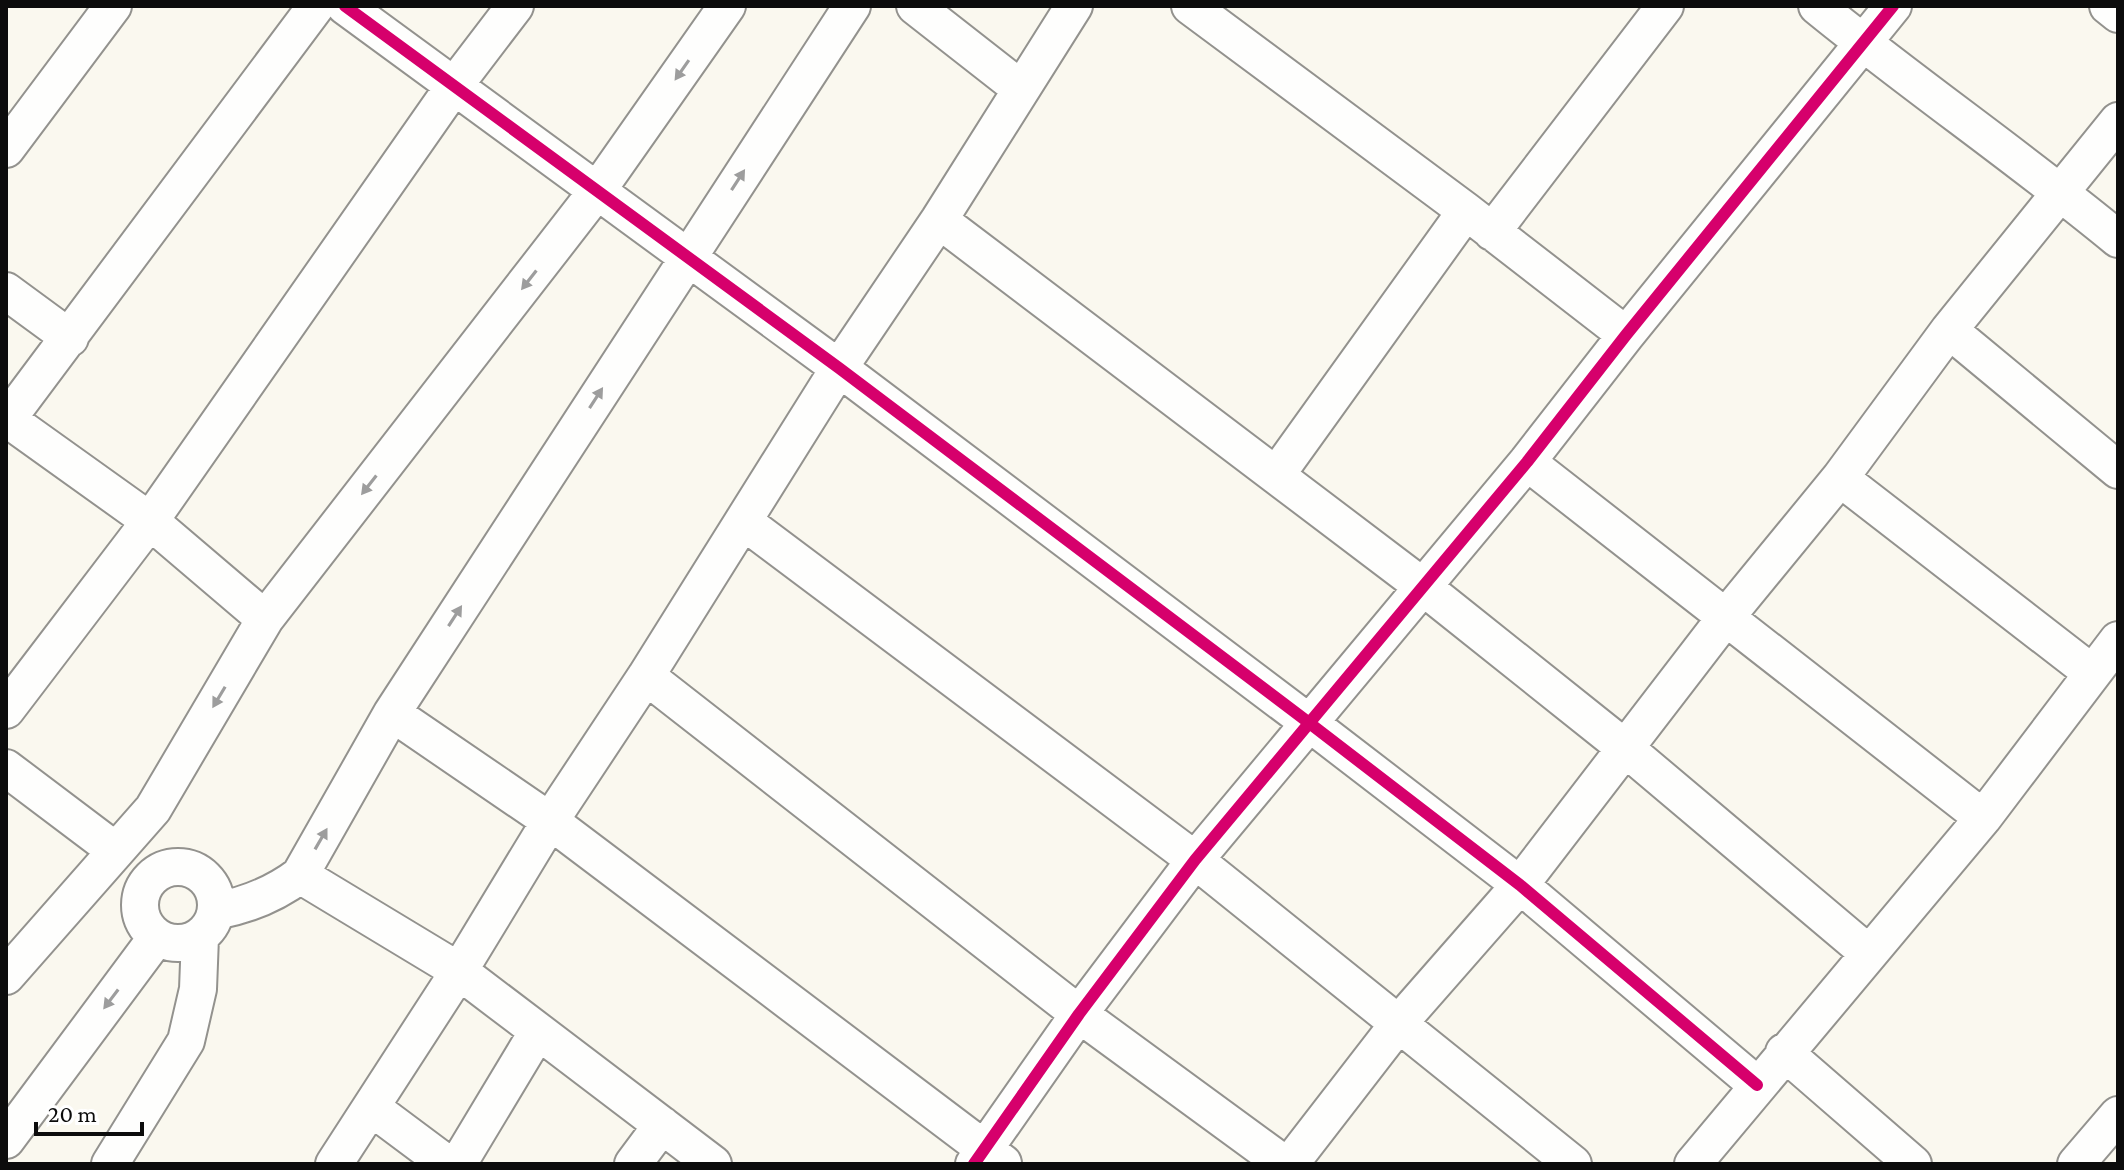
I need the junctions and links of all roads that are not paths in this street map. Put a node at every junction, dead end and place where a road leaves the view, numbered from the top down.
1 (113, 6) edge
2 (316, 6) edge
3 (345, 6) edge
4 (515, 6) edge
5 (727, 6) edge
6 (852, 6) edge
7 (915, 6) edge
8 (1074, 6) edge
9 (1190, 6) edge
10 (1665, 6) edge
11 (1817, 6) edge
12 (1893, 6) edge
13 (2108, 6) edge
14 (2118, 14) edge
15 (1864, 45) junction
16 (454, 86) junction
17 (1021, 89) junction
18 (2118, 121) edge
19 (6, 149) edge
20 (597, 191) junction
21 (2061, 192) junction
22 (939, 220) junction
23 (1479, 221) junction
24 (2118, 239) edge
25 (687, 257) junction
26 (6, 291) edge
27 (1949, 330) junction
28 (1626, 335) junction
29 (70, 338) junction
30 (839, 368) junction
31 (6, 419) edge
32 (1527, 462) junction
33 (2118, 470) edge
34 (1277, 474) junction
35 (1840, 478) junction
36 (150, 521) junction
37 (743, 521) junction
38 (1422, 586) junction
39 (1726, 617) junction
40 (265, 619) junction
41 (2118, 640) edge
42 (2092, 673) junction
43 (646, 676) junction
44 (6, 710) edge
45 (392, 713) junction
46 (1308, 722) junction
47 (1625, 748) junction
48 (6, 768) edge
49 (153, 809) junction
50 (1983, 818) junction
51 (550, 821) junction
52 (116, 851) junction
53 (1195, 860) junction
54 (300, 875) junction
55 (1520, 885) junction
56 (144, 888) junction
57 (208, 924) junction
58 (157, 937) junction
59 (1868, 953) junction
60 (459, 971) junction
61 (6, 976) edge
62 (1079, 1014) junction
63 (1399, 1023) junction
64 (538, 1031) junction
65 (1784, 1052) junction
66 (1757, 1085) junction
67 (372, 1108) junction
68 (2118, 1115) edge
69 (662, 1125) junction
70 (6, 1139) edge
71 (988, 1159) edge
72 (112, 1163) edge
73 (334, 1164) edge
74 (447, 1164) edge
75 (458, 1164) edge
76 (633, 1164) edge
77 (713, 1164) edge
78 (1284, 1164) edge
79 (1290, 1164) edge
80 (1573, 1164) edge
81 (1693, 1164) edge
82 (1913, 1164) edge
83 (2076, 1164) edge

1 - 19 street
2 - 29 street
3 - 16 street
4 - 16 street
5 -> 20 street
25 -> 6 street
7 - 17 street
8 - 17 street
9 - 23 street
10 - 23 street
11 - 15 street
12 - 15 street
13 - 14 street
15 - 21 street
15 - 28 street
16 - 20 street
16 - 36 street
17 - 22 street
18 - 21 street
20 - 25 street
20 -> 40 street
21 - 24 street
21 - 27 street
22 - 30 street
22 - 34 street
23 - 28 street
23 - 34 street
25 - 30 street
45 -> 25 street
26 - 29 street
27 - 33 street
27 - 35 street
28 - 32 street
29 - 31 street
30 - 37 street
30 - 46 street
31 - 36 street
32 - 38 street
32 - 39 street
34 - 38 street
35 - 39 street
35 - 42 street
36 - 40 street
36 - 44 street
37 - 43 street
37 - 53 street
38 - 46 street
38 - 47 street
39 - 47 street
39 - 50 street
40 -> 49 street
41 - 42 street
42 - 50 street
43 - 51 street
43 - 62 street
45 - 51 street
54 -> 45 street
46 - 53 street
46 - 55 street
47 - 55 street
47 - 59 street
48 - 52 street
49 - 52 street
49 - 56 street
50 - 59 street
51 - 60 street
51 - 71 street
52 - 61 street
53 - 62 street
53 - 63 street
54 - 57 street
54 - 60 street
55 - 63 street
55 - 66 street
56 - 57 street
56 - 58 street
57 - 58 street
57 - 72 street
58 -> 70 street
59 - 65 street
60 - 64 street
60 - 67 street
62 - 71 street
62 - 78 street
63 - 79 street
63 - 80 street
64 - 69 street
64 - 75 street
65 - 66 street
65 - 82 street
66 - 81 street
67 - 73 street
67 - 74 street
68 - 83 street
69 - 76 street
69 - 77 street

